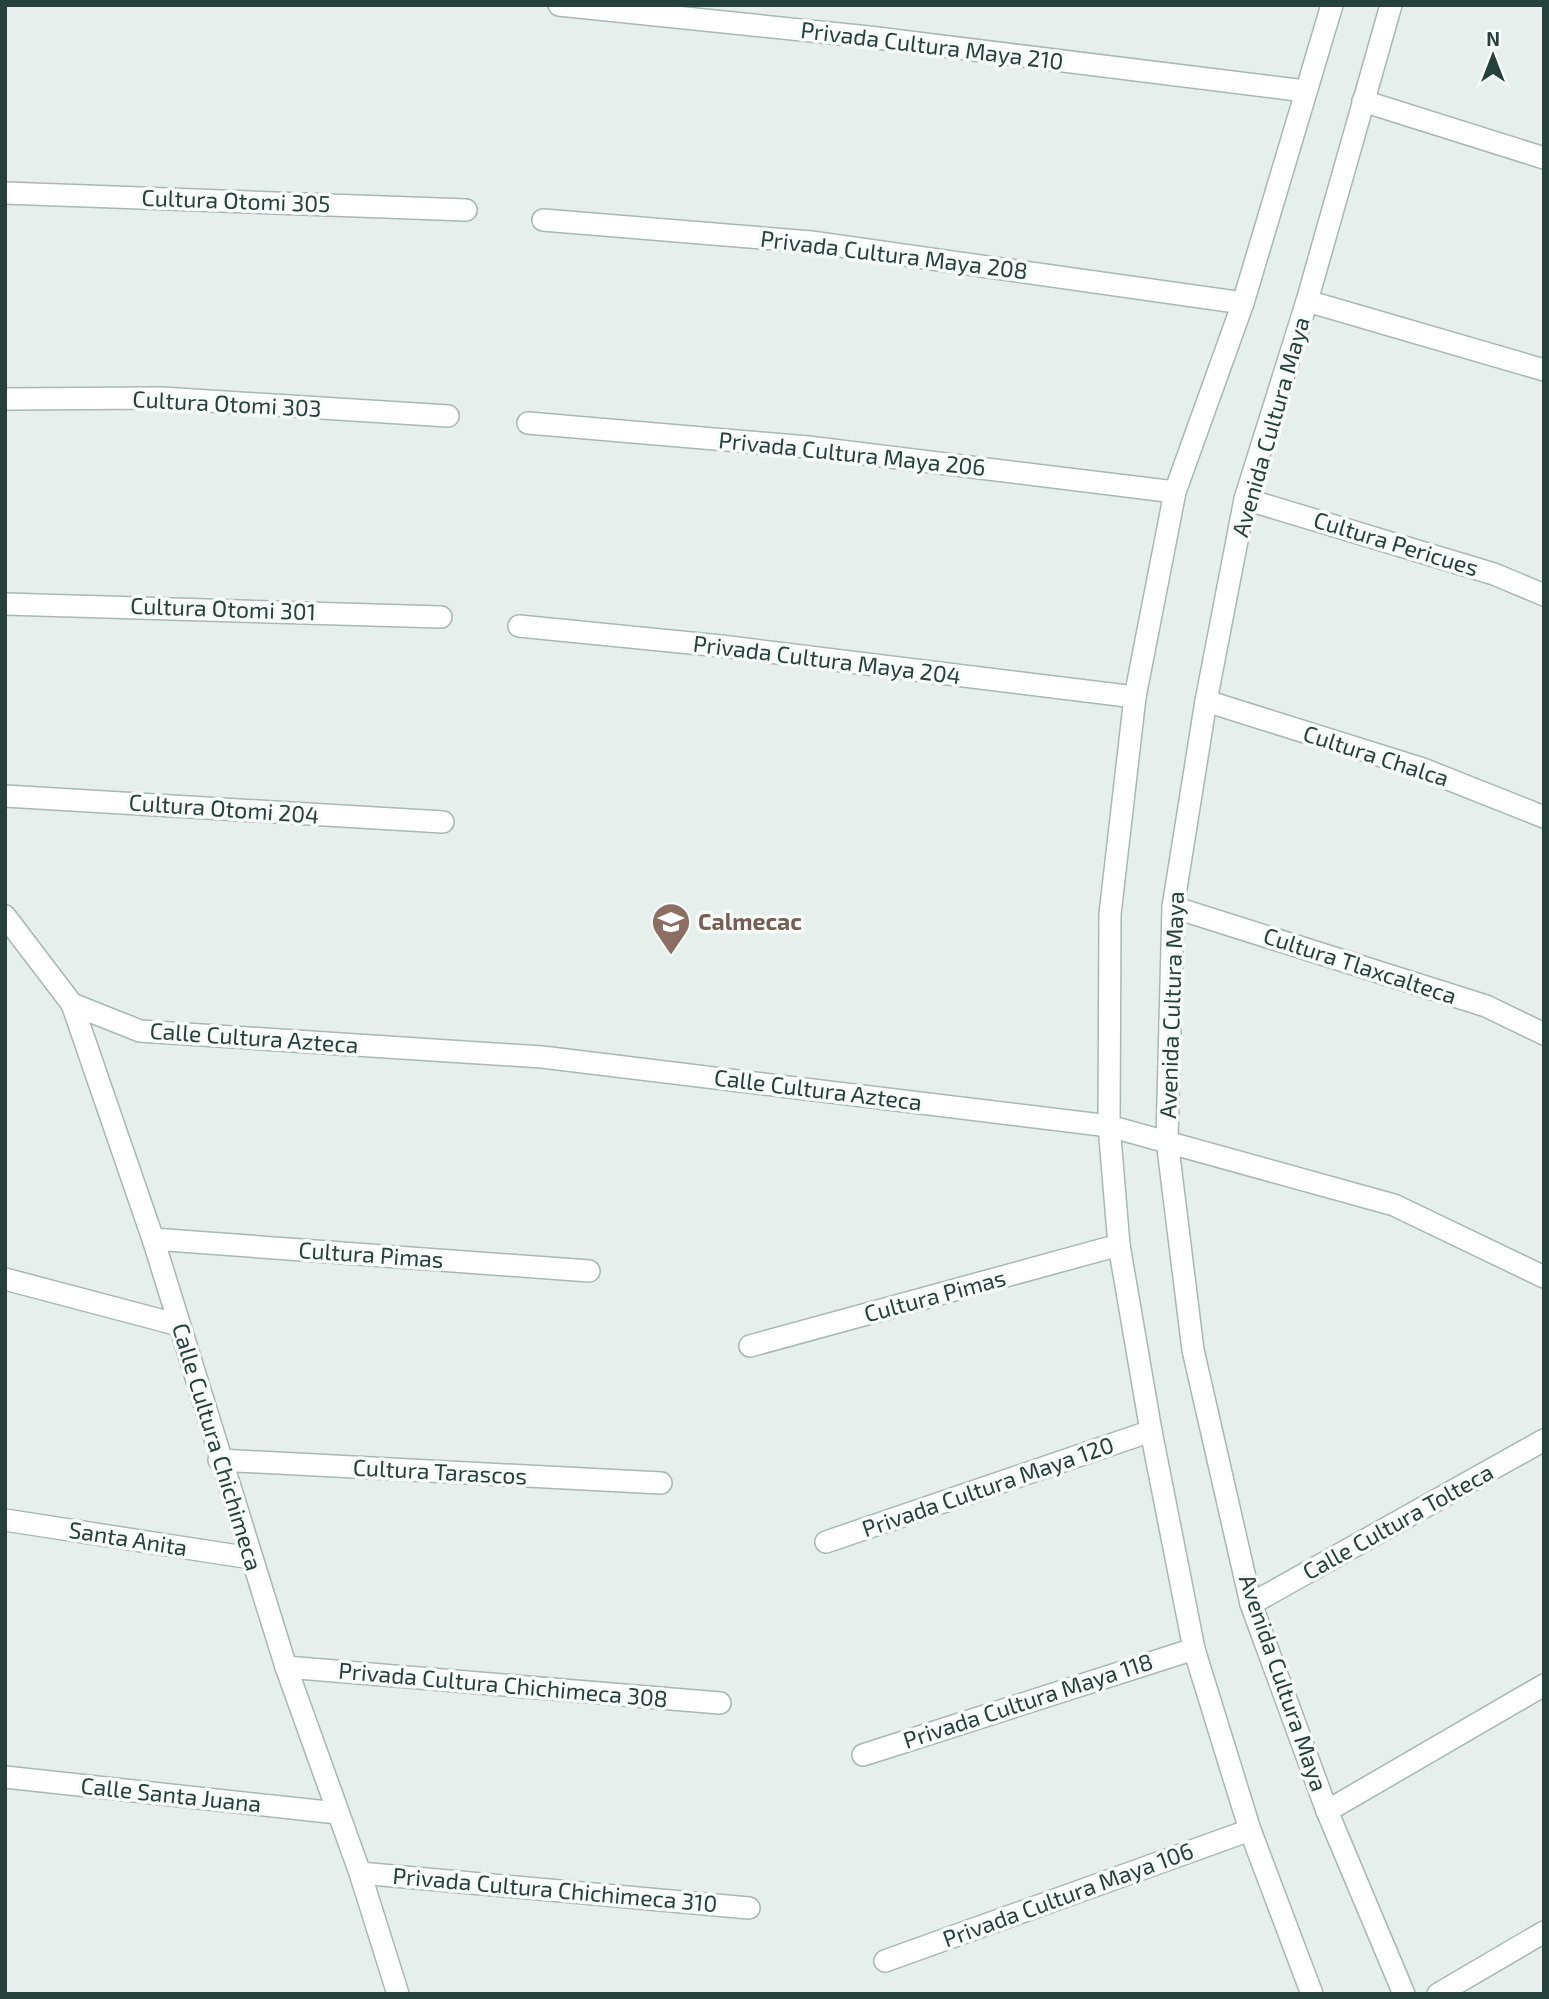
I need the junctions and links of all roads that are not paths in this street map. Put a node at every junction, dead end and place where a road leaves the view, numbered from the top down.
1 (559, 5) edge
2 (1332, 5) edge
3 (1391, 5) edge
4 (1305, 91) junction
5 (1363, 101) junction
6 (1544, 158) edge
7 (5, 193) edge
8 (466, 210) dead end
9 (543, 220) dead end
10 (1307, 300) junction
11 (1243, 303) junction
12 (1544, 370) edge
13 (5, 399) edge
14 (449, 416) dead end
15 (528, 423) dead end
16 (1175, 492) junction
17 (1245, 499) junction
18 (1544, 595) edge
19 (5, 604) edge
20 (441, 617) dead end
21 (519, 626) dead end
22 (1135, 697) junction
23 (1206, 701) junction
24 (5, 796) edge
25 (1544, 817) edge
26 (443, 822) dead end
27 (1173, 907) junction
28 (5, 916) edge
29 (72, 1004) junction
30 (1544, 1034) edge
31 (1109, 1126) junction
32 (1167, 1140) junction
33 (153, 1239) junction
34 (1119, 1245) junction
35 (589, 1271) dead end
36 (1544, 1277) edge
37 (5, 1279) edge
38 (179, 1325) junction
39 (750, 1346) dead end
40 (1151, 1431) junction
41 (1544, 1440) edge
42 (219, 1460) junction
43 (662, 1483) dead end
44 (5, 1520) edge
45 (826, 1542) dead end
46 (251, 1558) junction
47 (1251, 1604) junction
48 (1194, 1649) junction
49 (286, 1667) junction
50 (1544, 1685) edge
51 (720, 1703) dead end
52 (863, 1755) dead end
53 (5, 1777) edge
54 (1327, 1811) junction
55 (337, 1813) junction
56 (1250, 1830) junction
57 (360, 1873) junction
58 (749, 1908) dead end
59 (1544, 1932) edge
60 (885, 1961) dead end
61 (398, 1994) edge
62 (1312, 1994) edge
63 (1404, 1994) edge
64 (1438, 1994) edge

1 - 4 street, Privada Cultura Maya 210
2 - 4 street
3 - 5 street, Avenida Cultura Maya
4 - 11 street
5 - 6 street
5 - 10 street, Avenida Cultura Maya
7 - 8 street, Cultura Otomi 305
9 - 11 street, Privada Cultura Maya 208
10 - 12 street
10 - 17 street, Avenida Cultura Maya
11 - 16 street
13 - 14 street, Cultura Otomi 303
15 - 16 street, Privada Cultura Maya 206
16 - 22 street
17 - 18 street, Cultura Pericues
17 - 23 street, Avenida Cultura Maya
19 - 20 street, Cultura Otomi 301
21 - 22 street, Privada Cultura Maya 204
22 - 31 street
23 - 25 street, Cultura Chalca
23 - 27 street, Avenida Cultura Maya
24 - 26 street, Cultura Otomi 204
27 - 30 street, Cultura Tlaxcalteca
27 - 32 street, Avenida Cultura Maya
28 - 29 street, Calle Cultura Chichimeca
29 - 31 street, Calle Cultura Azteca
29 - 33 street, Calle Cultura Chichimeca
31 - 32 street, Calle Cultura Azteca
31 - 34 street
32 - 36 street, Calle Cultura Azteca
32 - 47 street, Avenida Cultura Maya
33 - 35 street, Cultura Pimas
33 - 38 street, Calle Cultura Chichimeca
34 - 39 street, Cultura Pimas
34 - 40 street
37 - 38 street
38 - 42 street, Calle Cultura Chichimeca
40 - 45 street, Privada Cultura Maya 120
40 - 48 street
41 - 47 street, Calle Cultura Tolteca
42 - 43 street, Cultura Tarascos
42 - 46 street, Calle Cultura Chichimeca
44 - 46 street, Santa Anita
46 - 49 street, Calle Cultura Chichimeca
47 - 54 street, Avenida Cultura Maya
48 - 52 street, Privada Cultura Maya 118
48 - 56 street
49 - 51 street, Privada Cultura Chichimeca 308
49 - 55 street, Calle Cultura Chichimeca
50 - 54 street
53 - 55 street, Calle Santa Juana
54 - 63 street, Avenida Cultura Maya
55 - 57 street, Calle Cultura Chichimeca
56 - 60 street, Privada Cultura Maya 106
56 - 62 street
57 - 58 street, Privada Cultura Chichimeca 310
57 - 61 street, Calle Cultura Chichimeca
59 - 64 street

